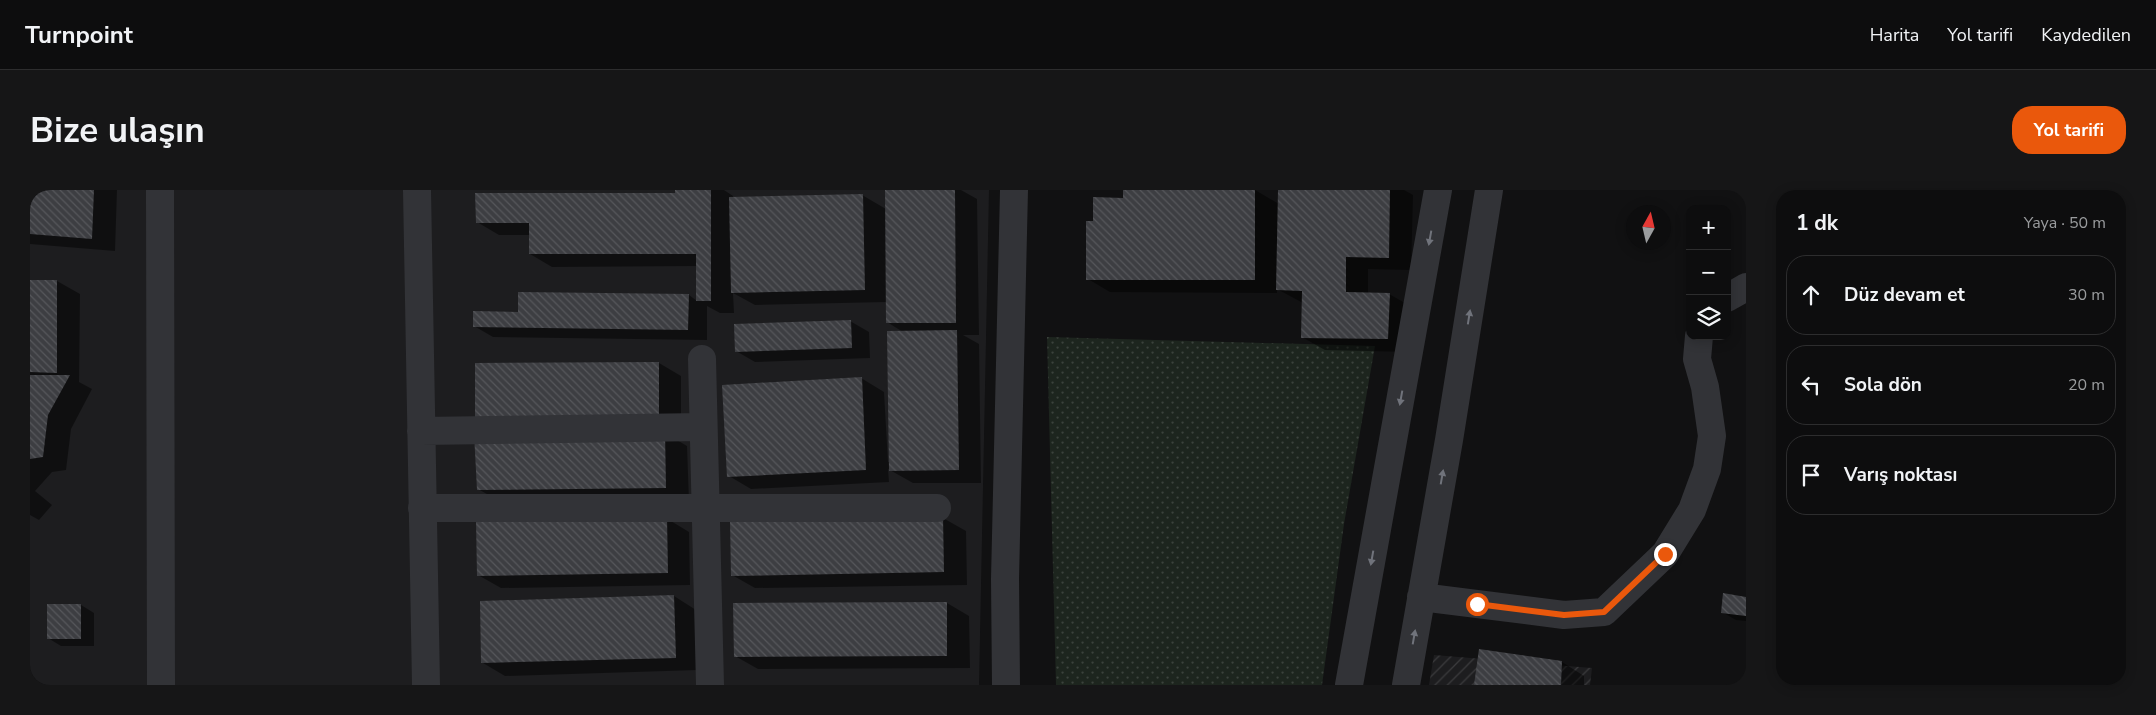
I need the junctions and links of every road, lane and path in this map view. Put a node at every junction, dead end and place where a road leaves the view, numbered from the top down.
1 (160, 190) edge
2 (417, 190) edge
3 (1014, 190) edge
4 (1438, 190) edge
5 (1489, 190) edge
6 (1746, 286) edge
7 (1731, 295) edge
8 (1746, 303) edge
9 (1731, 304) edge
10 (1699, 340) edge
11 (702, 359) dead end
12 (703, 427) junction
13 (421, 431) junction
14 (422, 508) junction
15 (705, 508) junction
16 (937, 508) dead end
17 (1421, 597) junction
18 (161, 685) edge
19 (426, 685) edge
20 (710, 685) edge
21 (1006, 685) edge
22 (1350, 685) edge
23 (1406, 685) edge

1 - 18 street
2 - 13 street
3 - 21 street
4 -> 22 street
17 -> 5 street
6 - 7 street
8 - 9 street
10 - 17 street
11 - 12 street
12 - 13 street
12 - 15 street
13 - 14 street
14 - 15 street
14 - 19 street
15 - 16 street
15 - 20 street
23 -> 17 street

